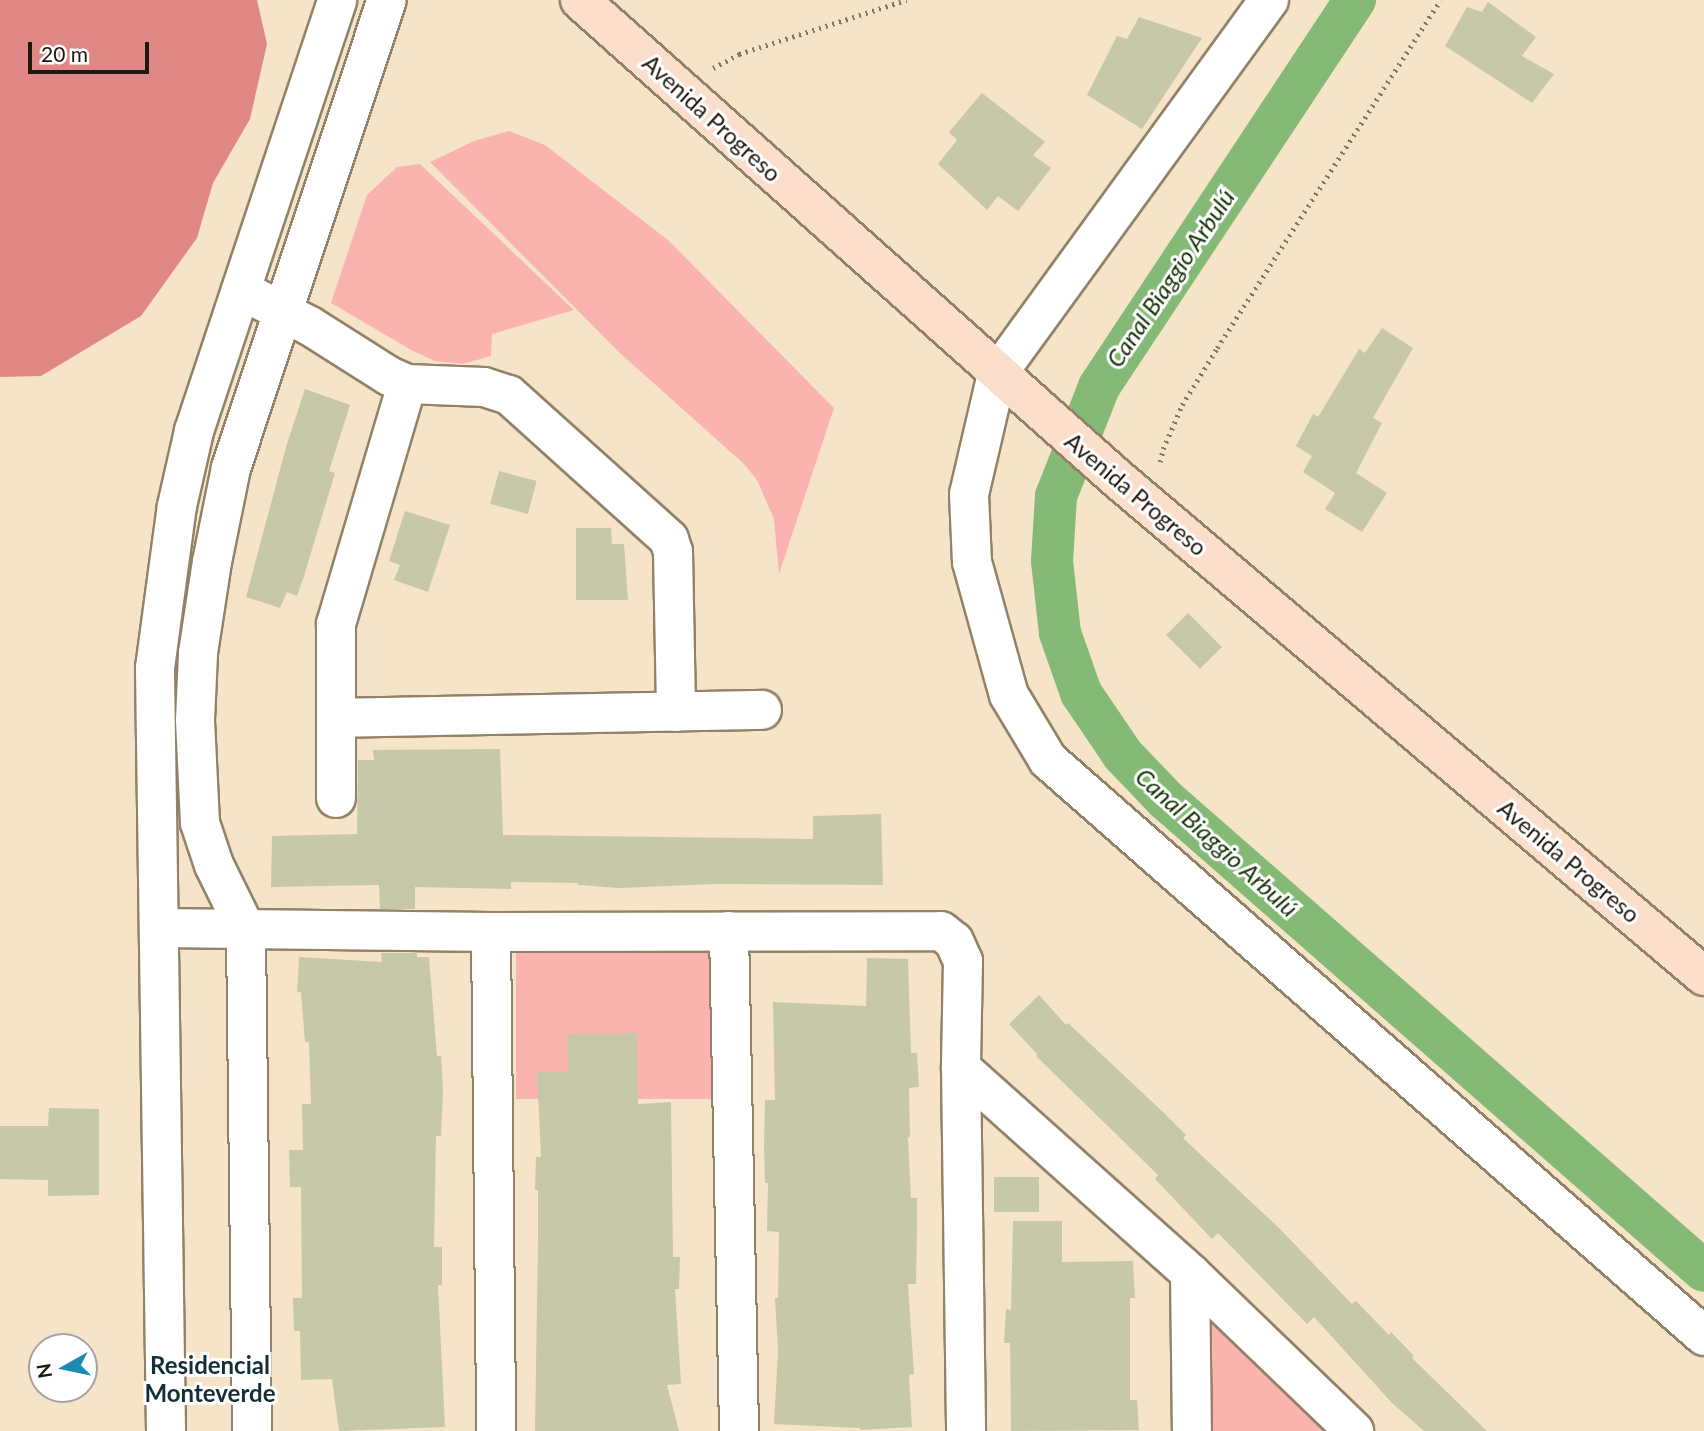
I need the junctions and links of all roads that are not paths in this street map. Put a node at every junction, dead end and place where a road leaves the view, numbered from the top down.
1 (337, 0) edge
2 (387, 0) edge
3 (580, 0) edge
4 (1269, 0) edge
5 (241, 290) junction
6 (284, 312) junction
7 (997, 373) junction
8 (407, 384) junction
9 (762, 710) dead end
10 (676, 712) junction
11 (337, 718) junction
12 (196, 761) junction
13 (154, 763) junction
14 (336, 798) dead end
15 (160, 928) junction
16 (246, 930) junction
17 (729, 931) junction
18 (491, 932) junction
19 (1704, 976) edge
20 (961, 1068) junction
21 (1190, 1273) junction
22 (1704, 1336) edge
23 (166, 1431) edge
24 (253, 1431) edge
25 (496, 1431) edge
26 (739, 1431) edge
27 (965, 1431) edge
28 (1192, 1431) edge
29 (1354, 1431) edge

1 - 5 street
2 - 6 street
3 - 7 main road, Avenida Progreso
4 - 7 street
5 - 6 street
5 - 13 street
6 - 8 street
6 - 12 street
7 - 19 main road, Avenida Progreso
7 - 22 street
8 - 10 street
8 - 11 street
9 - 10 street
10 - 11 street
11 - 14 street
12 - 13 street
12 - 16 street
13 - 15 street
15 - 16 street
15 - 23 street
16 - 18 street
16 - 24 street
17 - 18 street
17 - 20 street
17 - 26 street
18 - 25 street
20 - 21 street
20 - 27 street
21 - 28 street
21 - 29 street

